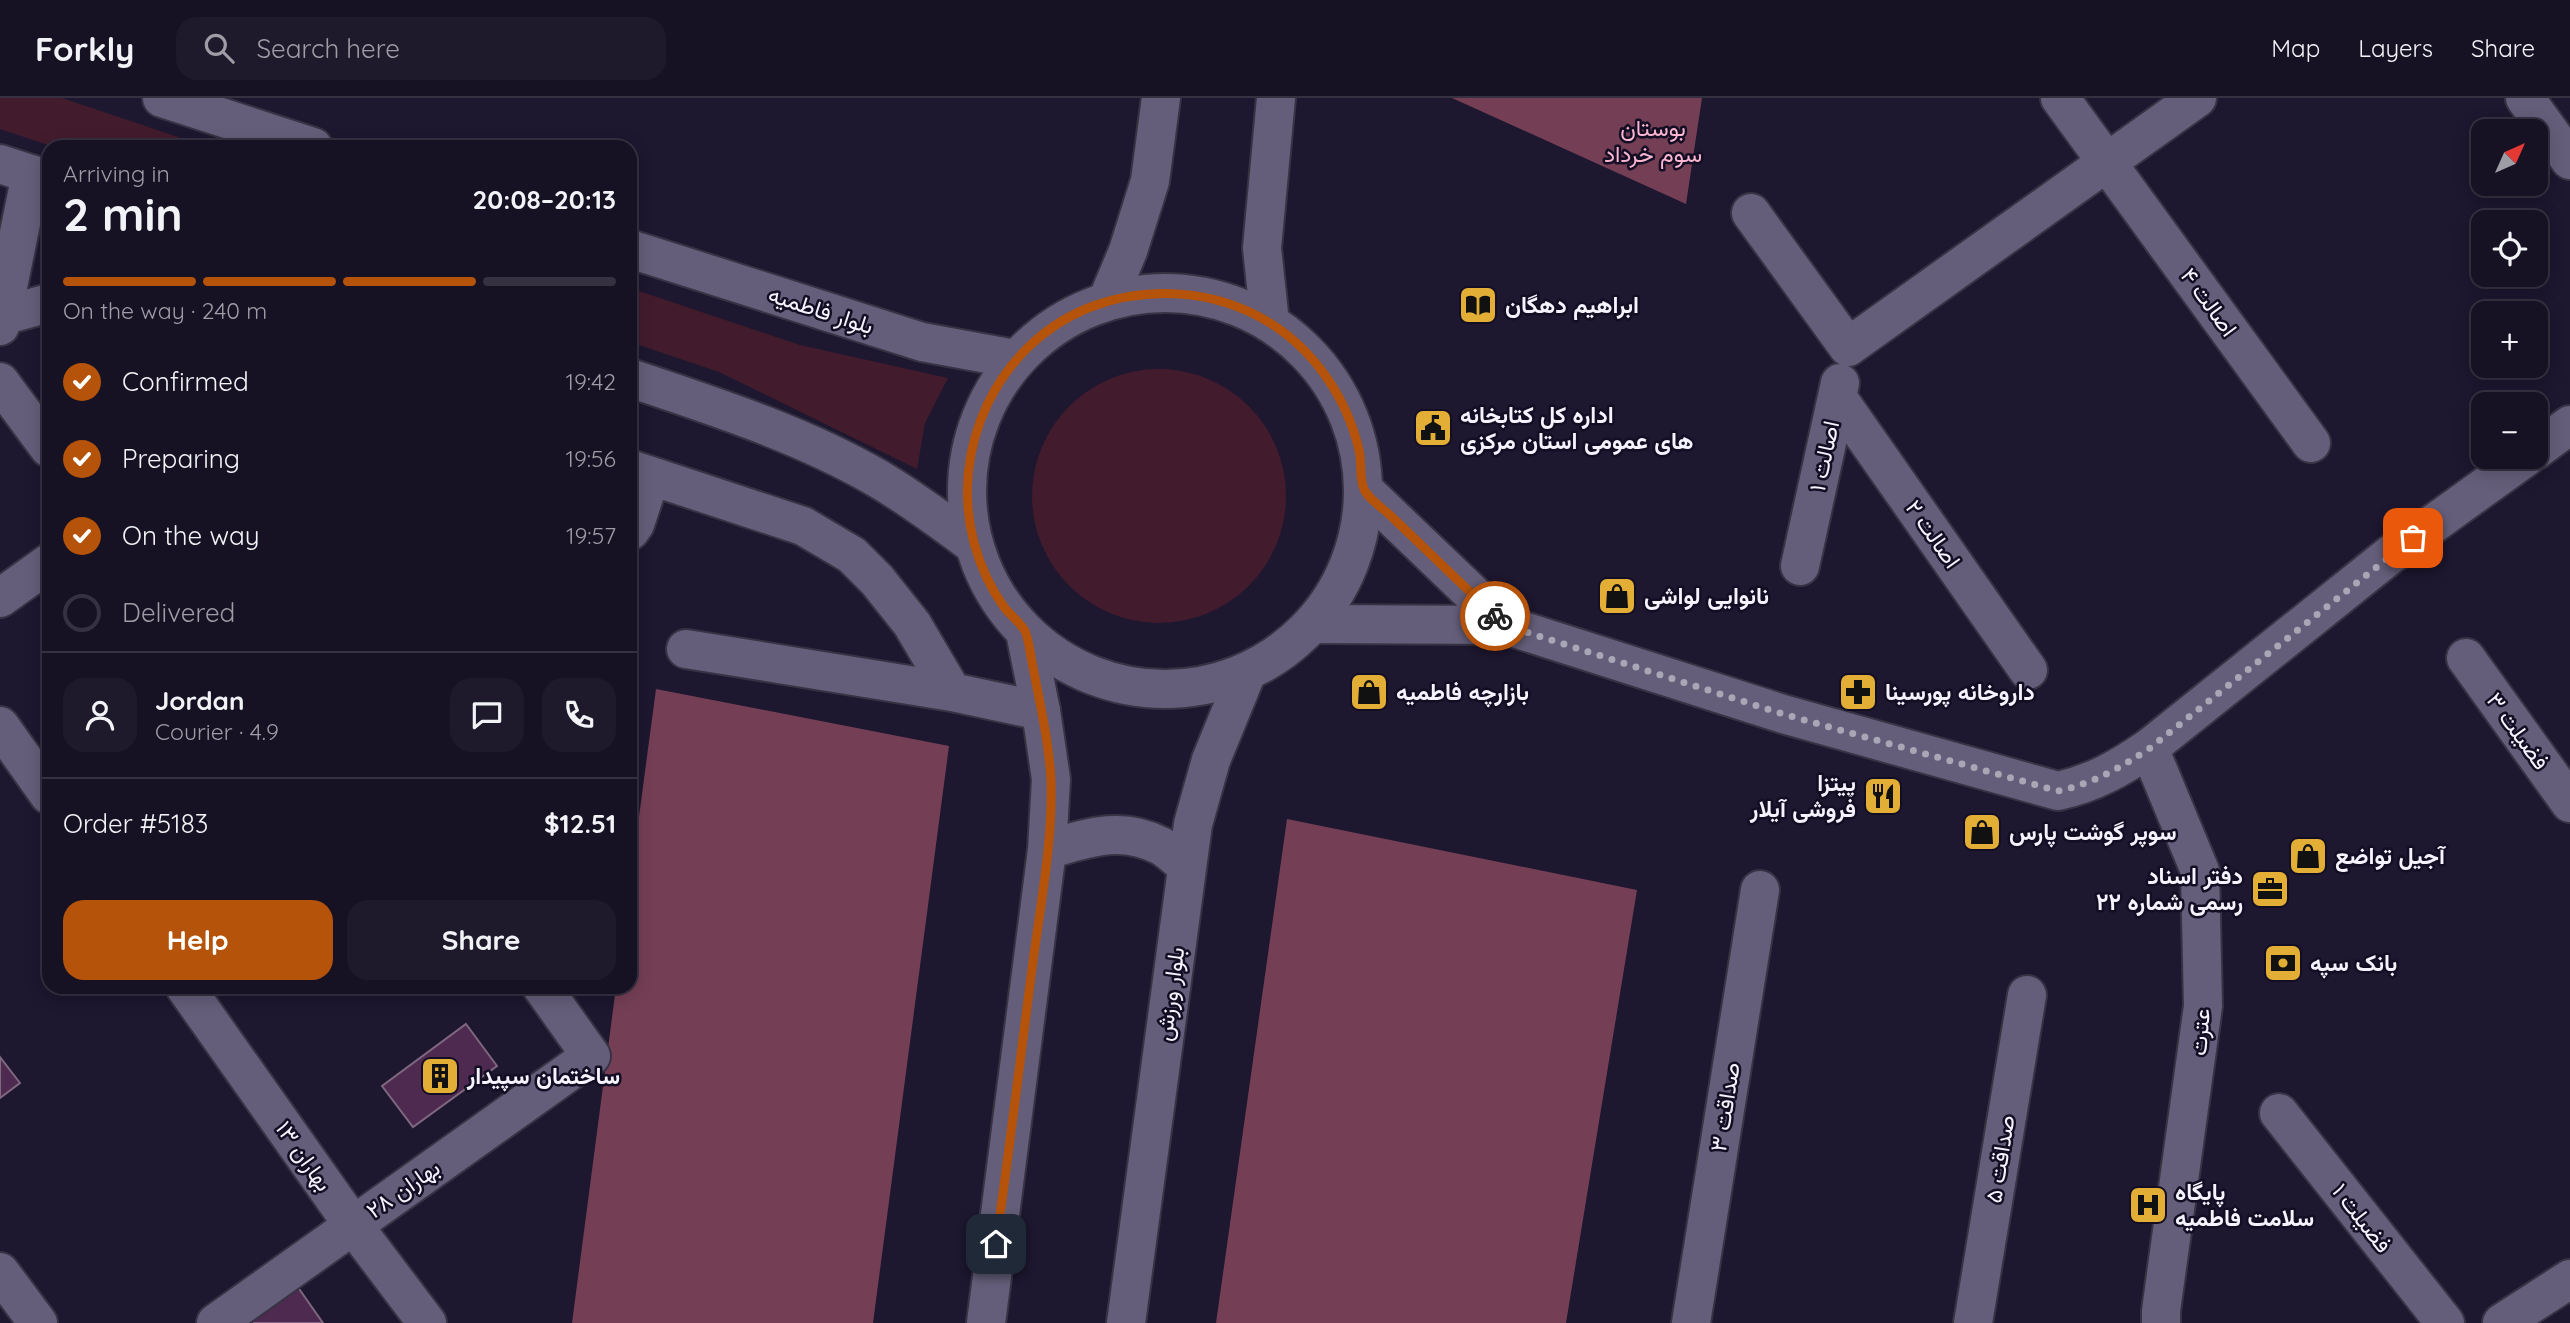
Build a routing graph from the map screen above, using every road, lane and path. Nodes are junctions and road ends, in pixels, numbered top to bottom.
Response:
1 (162, 98) edge
2 (1161, 98) edge
3 (1276, 98) edge
4 (2060, 98) edge
5 (2197, 98) edge
6 (2525, 98) edge
7 (291, 140) edge
8 (2570, 160) edge
9 (2107, 162) junction
10 (27, 173) edge
11 (1751, 213) dead end
12 (637, 250) edge
13 (1107, 301) junction
14 (42, 306) edge
15 (1, 321) edge
16 (1270, 323) junction
17 (1848, 347) junction
18 (1015, 359) junction
19 (637, 380) edge
20 (0, 382) edge
21 (1837, 397) junction
22 (2570, 425) edge
23 (42, 439) edge
24 (2548, 441) edge
25 (2311, 443) dead end
26 (2509, 469) edge
27 (641, 473) edge
28 (1364, 490) junction
29 (637, 507) edge
30 (974, 545) junction
31 (1800, 566) dead end
32 (42, 568) edge
33 (0, 598) edge
34 (1313, 624) junction
35 (1504, 625) junction
36 (1025, 632) junction
37 (686, 649) dead end
38 (2466, 659) dead end
39 (2028, 670) dead end
40 (1247, 673) junction
41 (952, 692) junction
42 (1041, 711) junction
43 (0, 726) edge
44 (2150, 748) junction
45 (42, 785) edge
46 (2570, 803) edge
47 (1047, 850) junction
48 (1187, 867) junction
49 (1760, 890) dead end
50 (190, 994) edge
51 (547, 994) edge
52 (2027, 995) dead end
53 (2279, 1112) dead end
54 (353, 1225) junction
55 (0, 1272) edge
56 (2570, 1279) edge
57 (38, 1323) edge
58 (216, 1323) edge
59 (427, 1323) edge
60 (986, 1323) edge
61 (1126, 1323) edge
62 (1690, 1323) edge
63 (1973, 1323) edge
64 (2161, 1323) edge
65 (2445, 1323) edge
66 (2502, 1323) edge

1 - 7 street
2 - 13 street
3 - 16 street
4 - 9 street, اصالت ۴
5 - 9 street
6 - 8 street
9 - 17 street
9 - 25 street, اصالت ۴
10 - 15 street
11 - 17 street
12 - 18 street, بلوار فاطمیه
13 - 16 street
13 - 18 street
14 - 15 street
16 - 28 street
17 - 21 street, اصالت ۱
18 - 30 street
19 - 30 street
20 - 23 street
21 - 31 street, اصالت ۱
21 - 39 street, اصالت ۲
22 - 24 street
26 - 44 street
27 - 29 street
27 - 41 street
28 - 34 street
28 - 35 street
30 - 36 street
32 - 33 street
34 - 35 street
34 - 40 street
35 - 44 street
36 - 40 street
36 - 42 street
37 - 41 street
38 - 46 street, فضیلت ۳
40 - 48 street, بلوار ورزش
41 - 42 street
42 - 47 street
43 - 45 street
44 - 64 street, عترت
47 - 48 street
47 - 60 street
48 - 61 street, بلوار ورزش
49 - 62 street, صداقت ۳
50 - 54 street, بهاران ۱۳
51 - 54 street, بهاران ۲۸
52 - 63 street, صداقت ۵
53 - 65 street, فضیلت ۱
54 - 58 street, بهاران ۲۸
54 - 59 street, بهاران ۱۳
55 - 57 street
56 - 66 street

